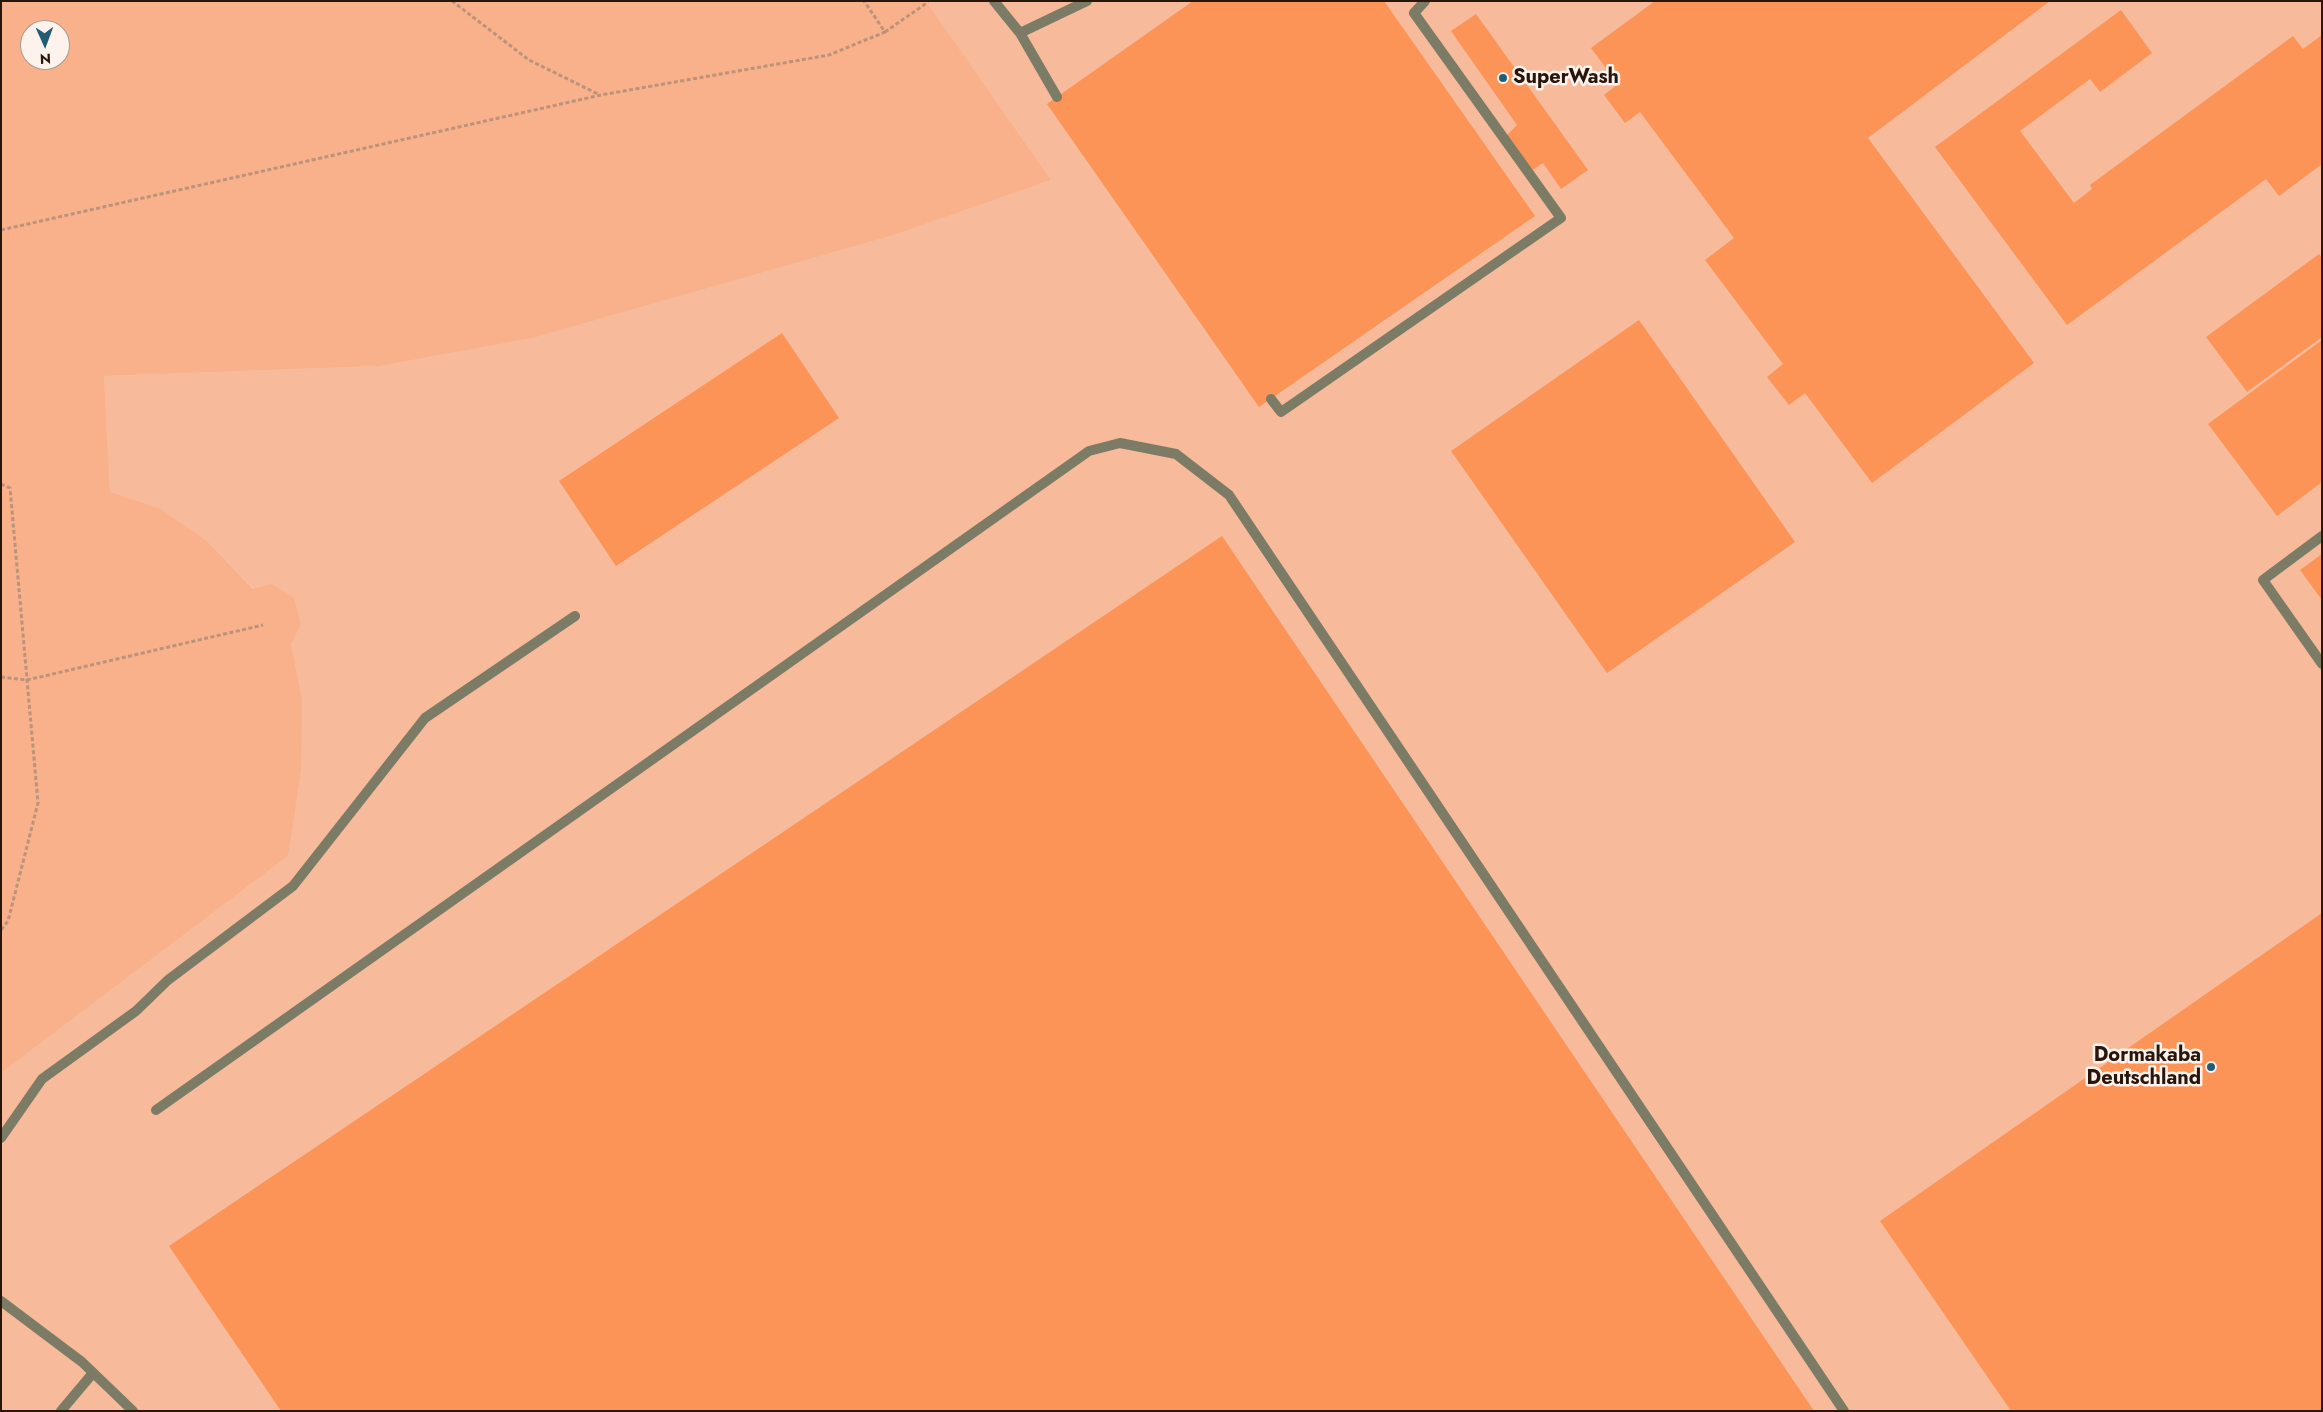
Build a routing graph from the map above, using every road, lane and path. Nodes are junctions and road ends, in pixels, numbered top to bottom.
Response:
1 (452, 1) edge
2 (864, 1) edge
3 (994, 1) edge
4 (1087, 1) edge
5 (1425, 1) edge
6 (928, 2) edge
7 (885, 32) junction
8 (1020, 33) junction
9 (601, 95) junction
10 (1057, 97) dead end
11 (1, 230) edge
12 (1271, 399) dead end
13 (1, 484) edge
14 (1, 488) edge
15 (10, 488) junction
16 (2322, 536) edge
17 (575, 616) dead end
18 (263, 626) dead end
19 (2322, 664) edge
20 (1, 678) edge
21 (27, 680) junction
22 (1, 920) edge
23 (8, 921) junction
24 (1, 930) edge
25 (156, 1110) dead end
26 (1, 1138) edge
27 (1, 1301) edge
28 (93, 1372) junction
29 (61, 1411) edge
30 (133, 1411) edge
31 (1844, 1411) edge

1 - 9 path
2 - 7 path
3 - 8 street
4 - 8 street
5 - 12 street
6 - 7 path
7 - 9 path
8 - 10 street
9 - 11 path
13 - 15 path
14 - 15 path
15 - 21 path
16 - 19 street
17 - 26 street
18 - 21 path
20 - 21 path
21 - 23 path
22 - 23 path
23 - 24 path
25 - 31 street
27 - 28 street
28 - 29 street
28 - 30 street

